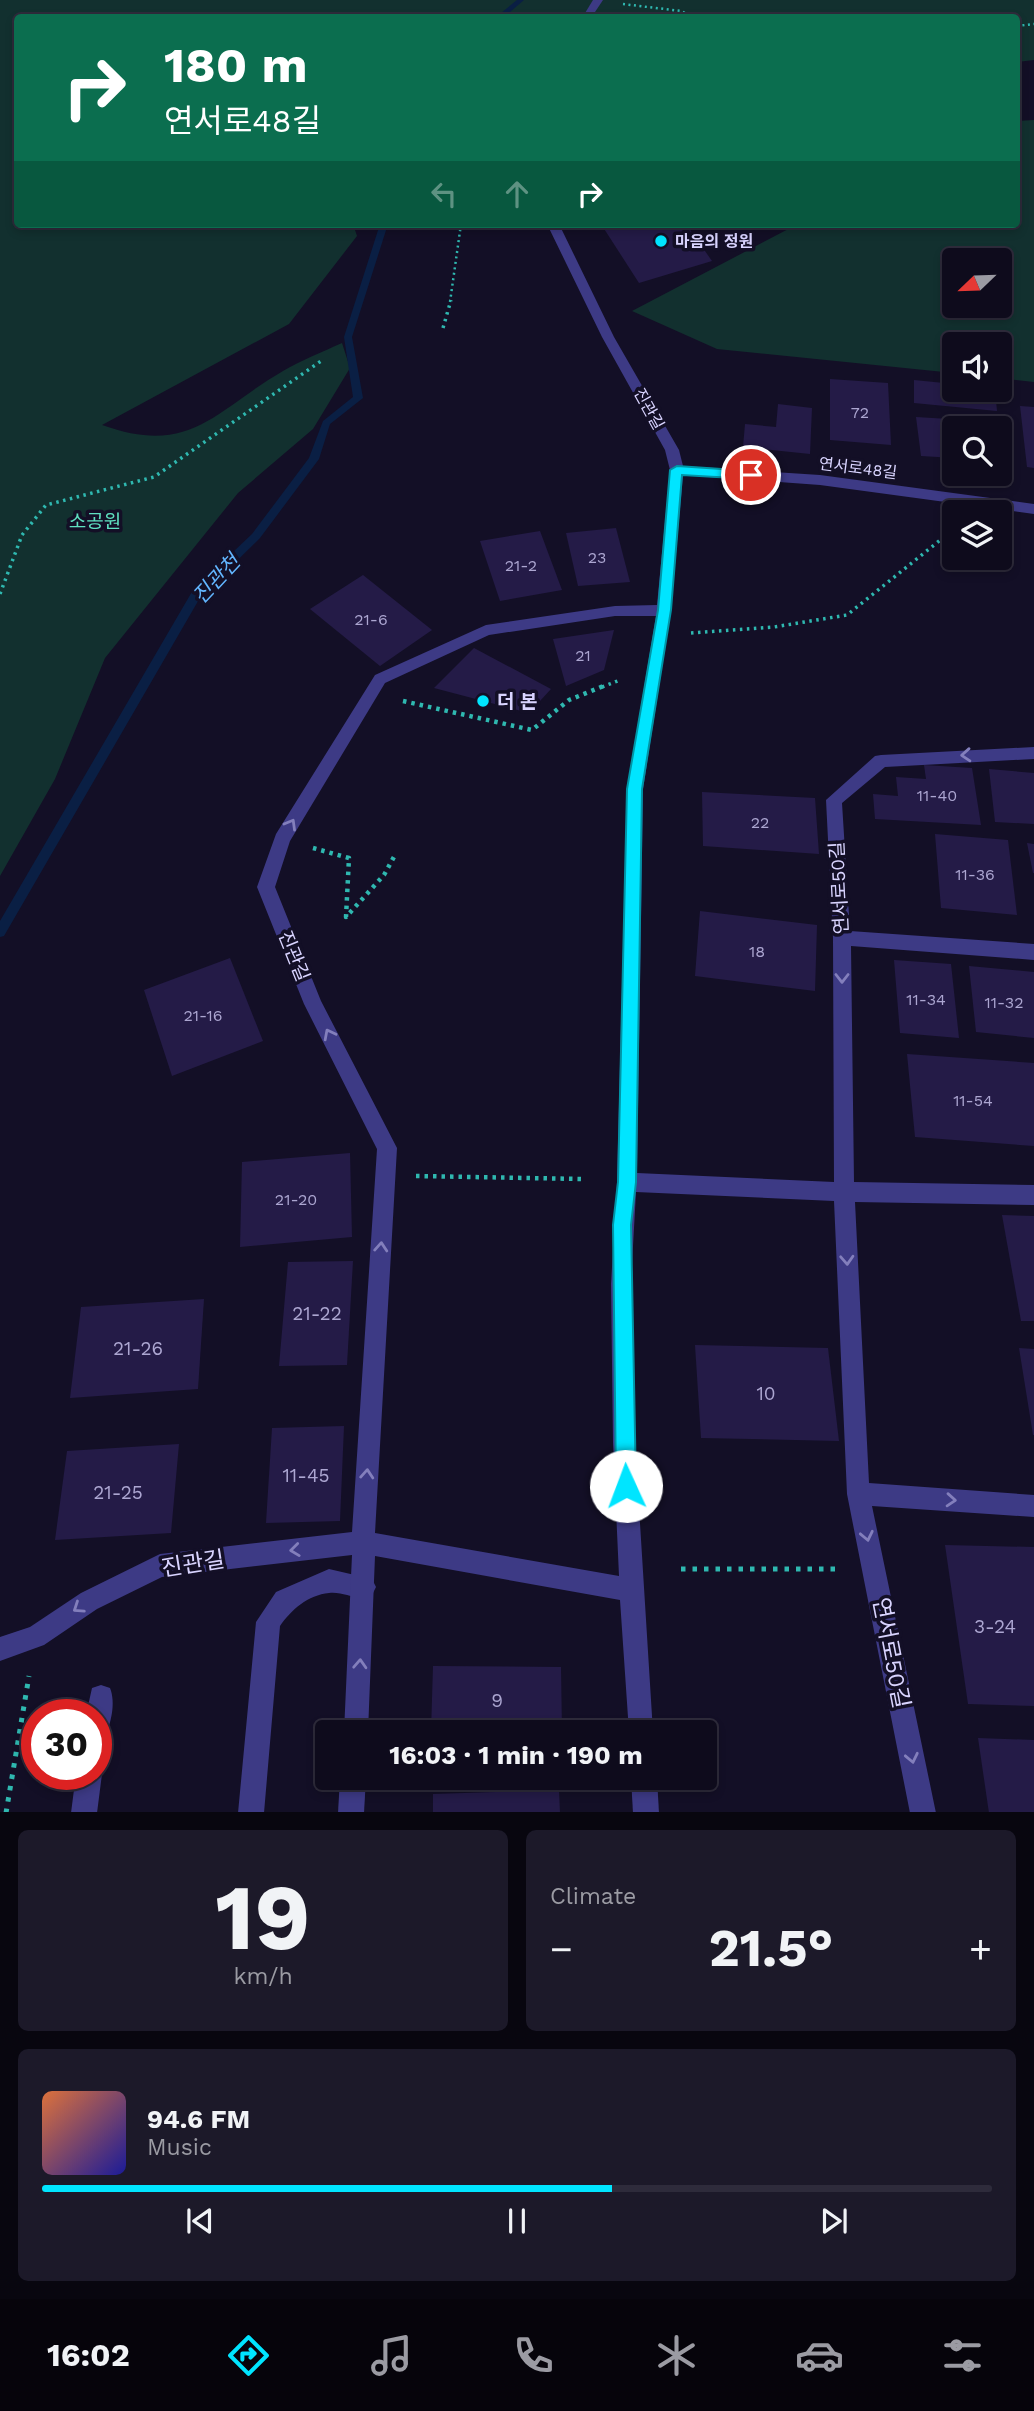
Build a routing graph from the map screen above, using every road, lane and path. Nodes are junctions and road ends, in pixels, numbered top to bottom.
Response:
1 (598, 0) edge
2 (687, 14) edge
3 (461, 228) edge
4 (555, 228) edge
5 (443, 328) dead end
6 (324, 359) dead end
7 (677, 470) junction
8 (1034, 509) edge
9 (942, 539) edge
10 (0, 594) edge
11 (664, 610) junction
12 (691, 634) dead end
13 (620, 680) dead end
14 (370, 694) junction
15 (1034, 753) edge
16 (282, 839) junction
17 (395, 855) dead end
18 (842, 938) junction
19 (1034, 951) edge
20 (385, 1175) junction
21 (583, 1179) dead end
22 (627, 1182) junction
23 (844, 1192) junction
24 (1034, 1195) edge
25 (858, 1494) junction
26 (1034, 1506) edge
27 (363, 1542) junction
28 (681, 1569) dead end
29 (874, 1569) junction
30 (364, 1587) junction
31 (629, 1590) junction
32 (36, 1637) junction
33 (0, 1649) edge
34 (357, 1720) edge
35 (639, 1720) edge
36 (87, 1790) edge
37 (352, 1790) edge
38 (645, 1790) edge
39 (6, 1812) edge
40 (84, 1812) edge
41 (251, 1812) edge
42 (351, 1812) edge
43 (646, 1812) edge
44 (923, 1812) edge

1 - 2 path
3 - 5 path
4 - 7 street, 진관길
6 - 10 path
7 - 8 street, 연서로48길
7 - 11 street, 진관길
9 - 12 path
11 - 14 street, 진관길
11 - 22 street, 진관길
13 - 14 path
16 -> 14 street, 진관길
15 -> 18 street, 연서로50길
16 - 17 path
20 -> 16 street, 진관길
18 - 19 street
18 -> 23 street, 연서로50길
20 - 21 path
27 -> 20 street, 진관길
22 - 23 street
22 - 31 street, 진관길
23 - 24 street
23 -> 25 street, 연서로50길
25 -> 26 street
25 -> 29 street, 연서로50길
27 - 30 street, 진관길
27 - 31 street, 진관길
27 -> 32 street, 진관길
28 - 29 path
29 -> 44 street, 연서로50길
34 -> 30 street, 진관길
30 - 41 street
31 - 35 street, 진관길
32 - 33 street, 진관길
32 - 39 path
36 - 40 street
37 - 42 street
38 - 43 street

